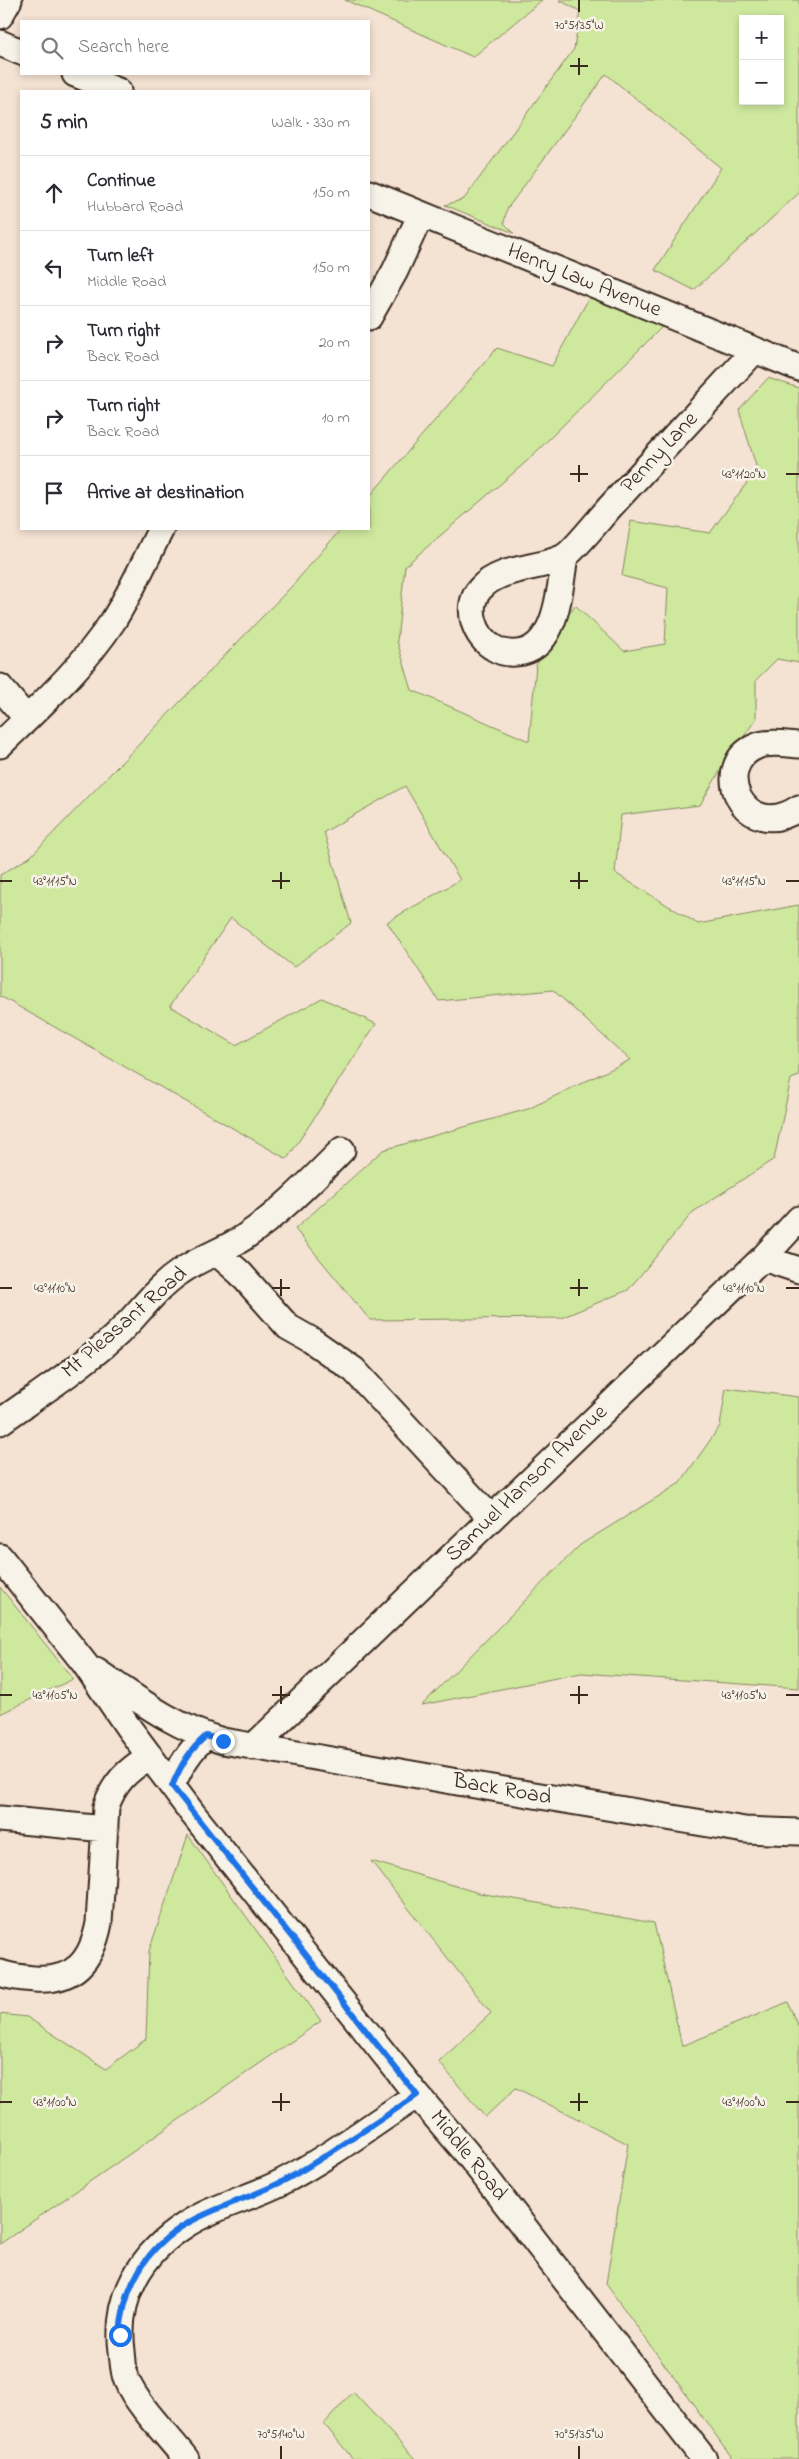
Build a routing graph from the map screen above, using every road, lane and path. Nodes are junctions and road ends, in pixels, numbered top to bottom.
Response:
1 (9, 0) edge
2 (0, 16) edge
3 (0, 43) edge
4 (20, 52) edge
5 (78, 75) edge
6 (115, 90) edge
7 (370, 193) edge
8 (421, 214) junction
9 (370, 315) edge
10 (754, 350) junction
11 (799, 368) edge
12 (161, 530) edge
13 (565, 556) dead end
14 (0, 688) edge
15 (27, 719) junction
16 (0, 745) edge
17 (799, 745) edge
18 (799, 808) edge
19 (342, 1150) dead end
20 (799, 1219) edge
21 (218, 1253) junction
22 (763, 1258) junction
23 (799, 1270) edge
24 (0, 1422) edge
25 (491, 1518) junction
26 (0, 1557) edge
27 (85, 1664) junction
28 (206, 1736) junction
29 (253, 1747) junction
30 (150, 1756) junction
31 (172, 1786) junction
32 (0, 1820) edge
33 (105, 1828) junction
34 (799, 1832) edge
35 (0, 1973) edge
36 (417, 2095) junction
37 (186, 2459) edge
38 (704, 2459) edge

1 - 2 street
3 - 4 street
5 - 6 street
7 - 8 street, Henry Law Avenue
8 - 9 street
8 - 10 street, Henry Law Avenue
10 - 11 street, Henry Law Avenue
10 - 13 street, Penny Lane
12 - 15 street
14 - 15 street
15 - 16 street
17 - 18 street
19 - 21 street, Mt Pleasant Road
20 - 22 street, Samuel Hanson Avenue
21 - 24 street, Mt Pleasant Road
21 - 25 street
22 - 23 street
22 - 25 street, Samuel Hanson Avenue
25 - 29 street, Samuel Hanson Avenue
26 - 27 street
27 - 28 street, Back Road
27 - 30 street, Middle Road
28 - 29 street, Back Road
28 - 31 street
29 - 34 street, Back Road
30 - 31 street, Middle Road
30 - 33 street
31 - 36 street, Middle Road
32 - 33 street
33 - 35 street
36 - 37 street
36 - 38 street, Middle Road

